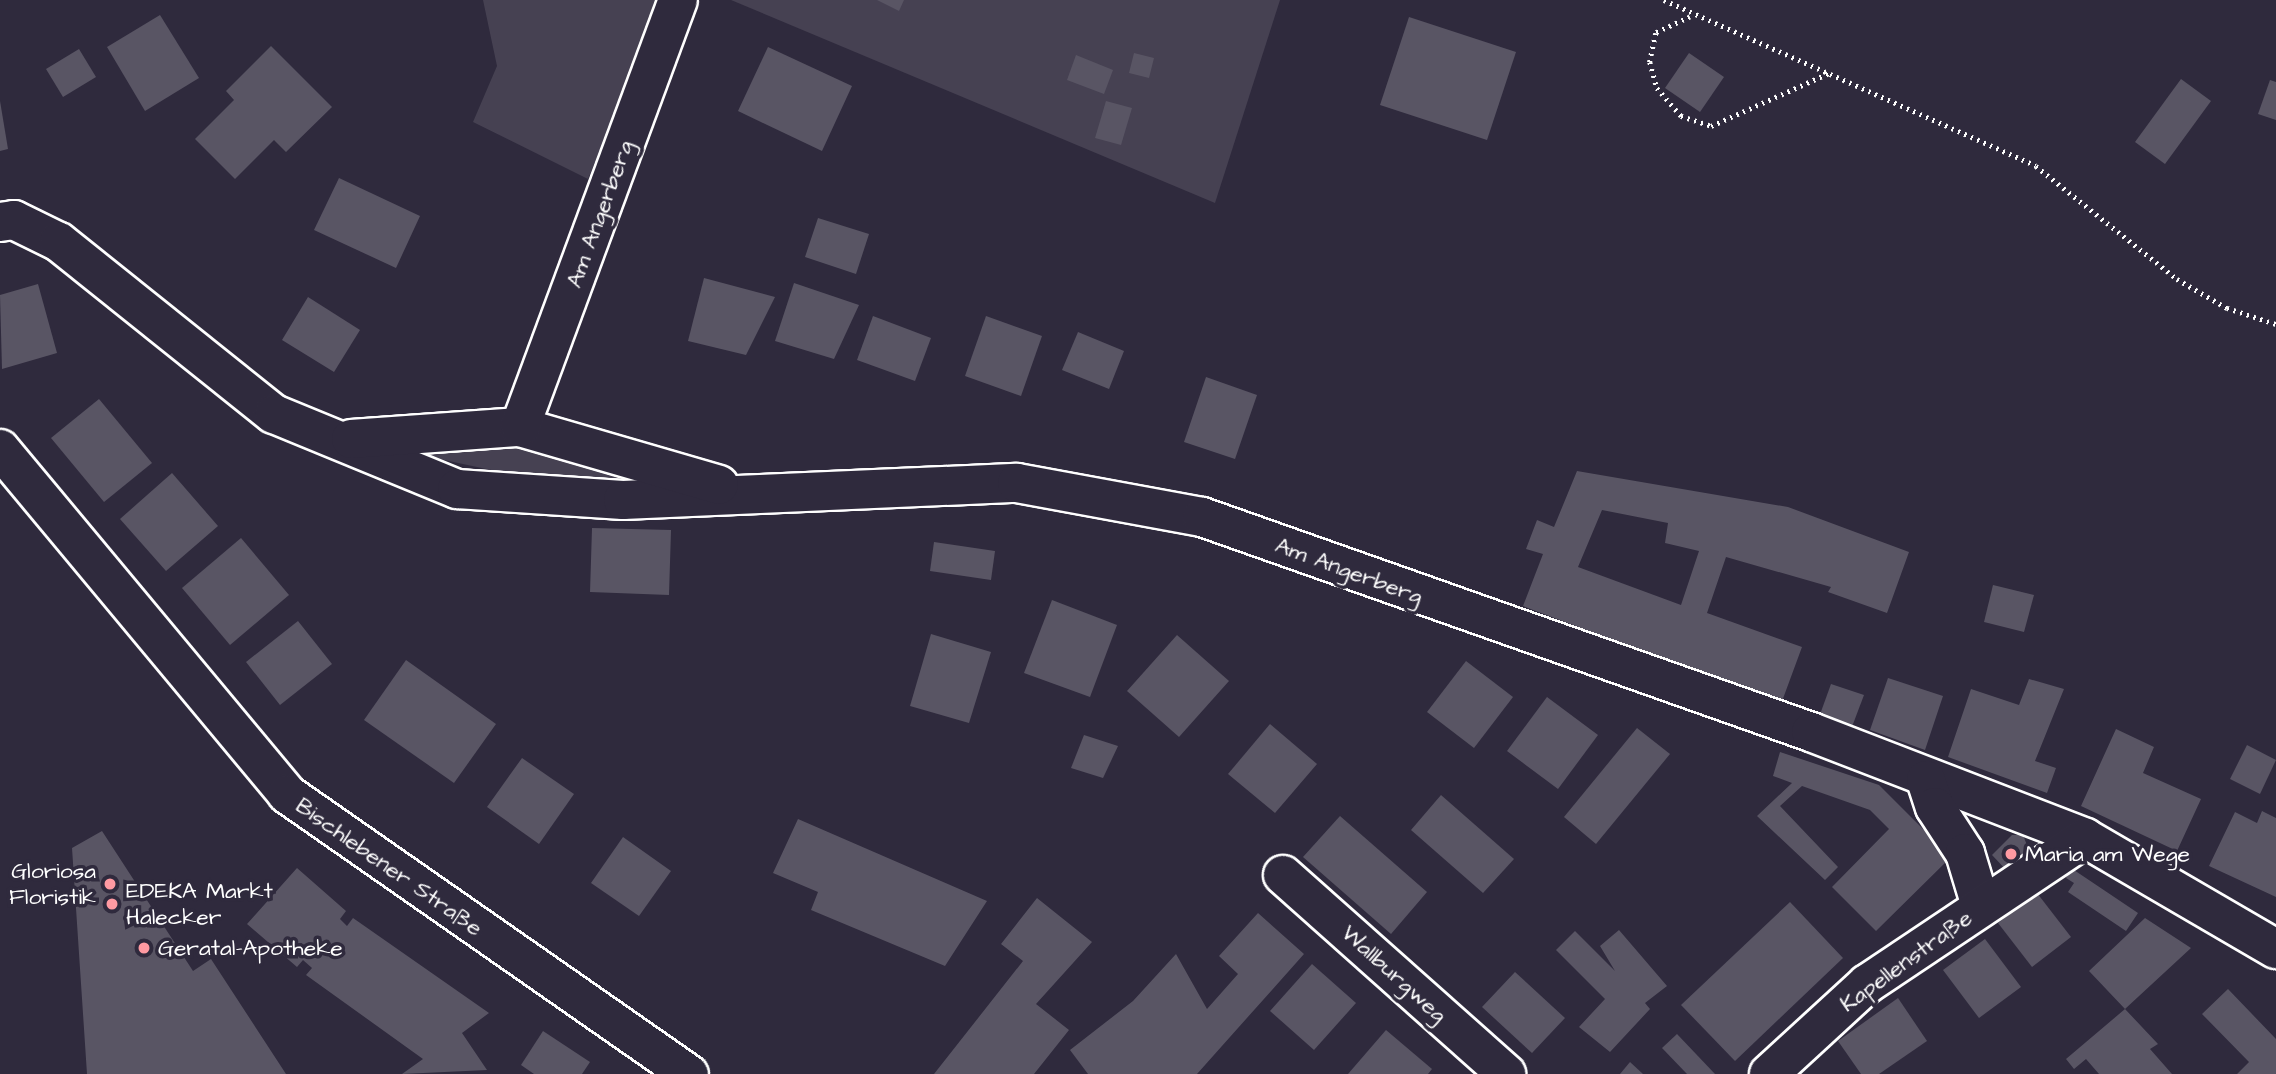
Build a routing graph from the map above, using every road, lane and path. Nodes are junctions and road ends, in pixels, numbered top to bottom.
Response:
1 (678, 0) edge
2 (1664, 0) edge
3 (1690, 17) junction
4 (1831, 72) junction
5 (0, 222) edge
6 (2276, 324) edge
7 (520, 427) junction
8 (344, 440) junction
9 (0, 449) edge
10 (748, 493) junction
11 (1926, 780) junction
12 (2085, 838) junction
13 (1283, 874) dead end
14 (1981, 906) junction
15 (2270, 940) edge
16 (689, 1074) edge
17 (1506, 1074) edge
18 (1769, 1074) edge

1 - 7 street, Am Angerberg
2 - 3 path
3 - 4 path
3 - 4 path
4 - 6 path
5 - 8 street, Am Angerberg
7 - 8 street, Am Angerberg
7 - 10 street, Am Angerberg
8 - 10 street, Am Angerberg
9 - 16 street, Bischlebener Straße
10 - 11 street, Am Angerberg
11 - 12 street, Am Angerberg
11 - 14 street, Kapellenstraße
12 - 14 street, Kapellenstraße
12 - 15 street, Am Angerberg
13 - 17 street, Wallburgweg
14 - 18 street, Kapellenstraße

